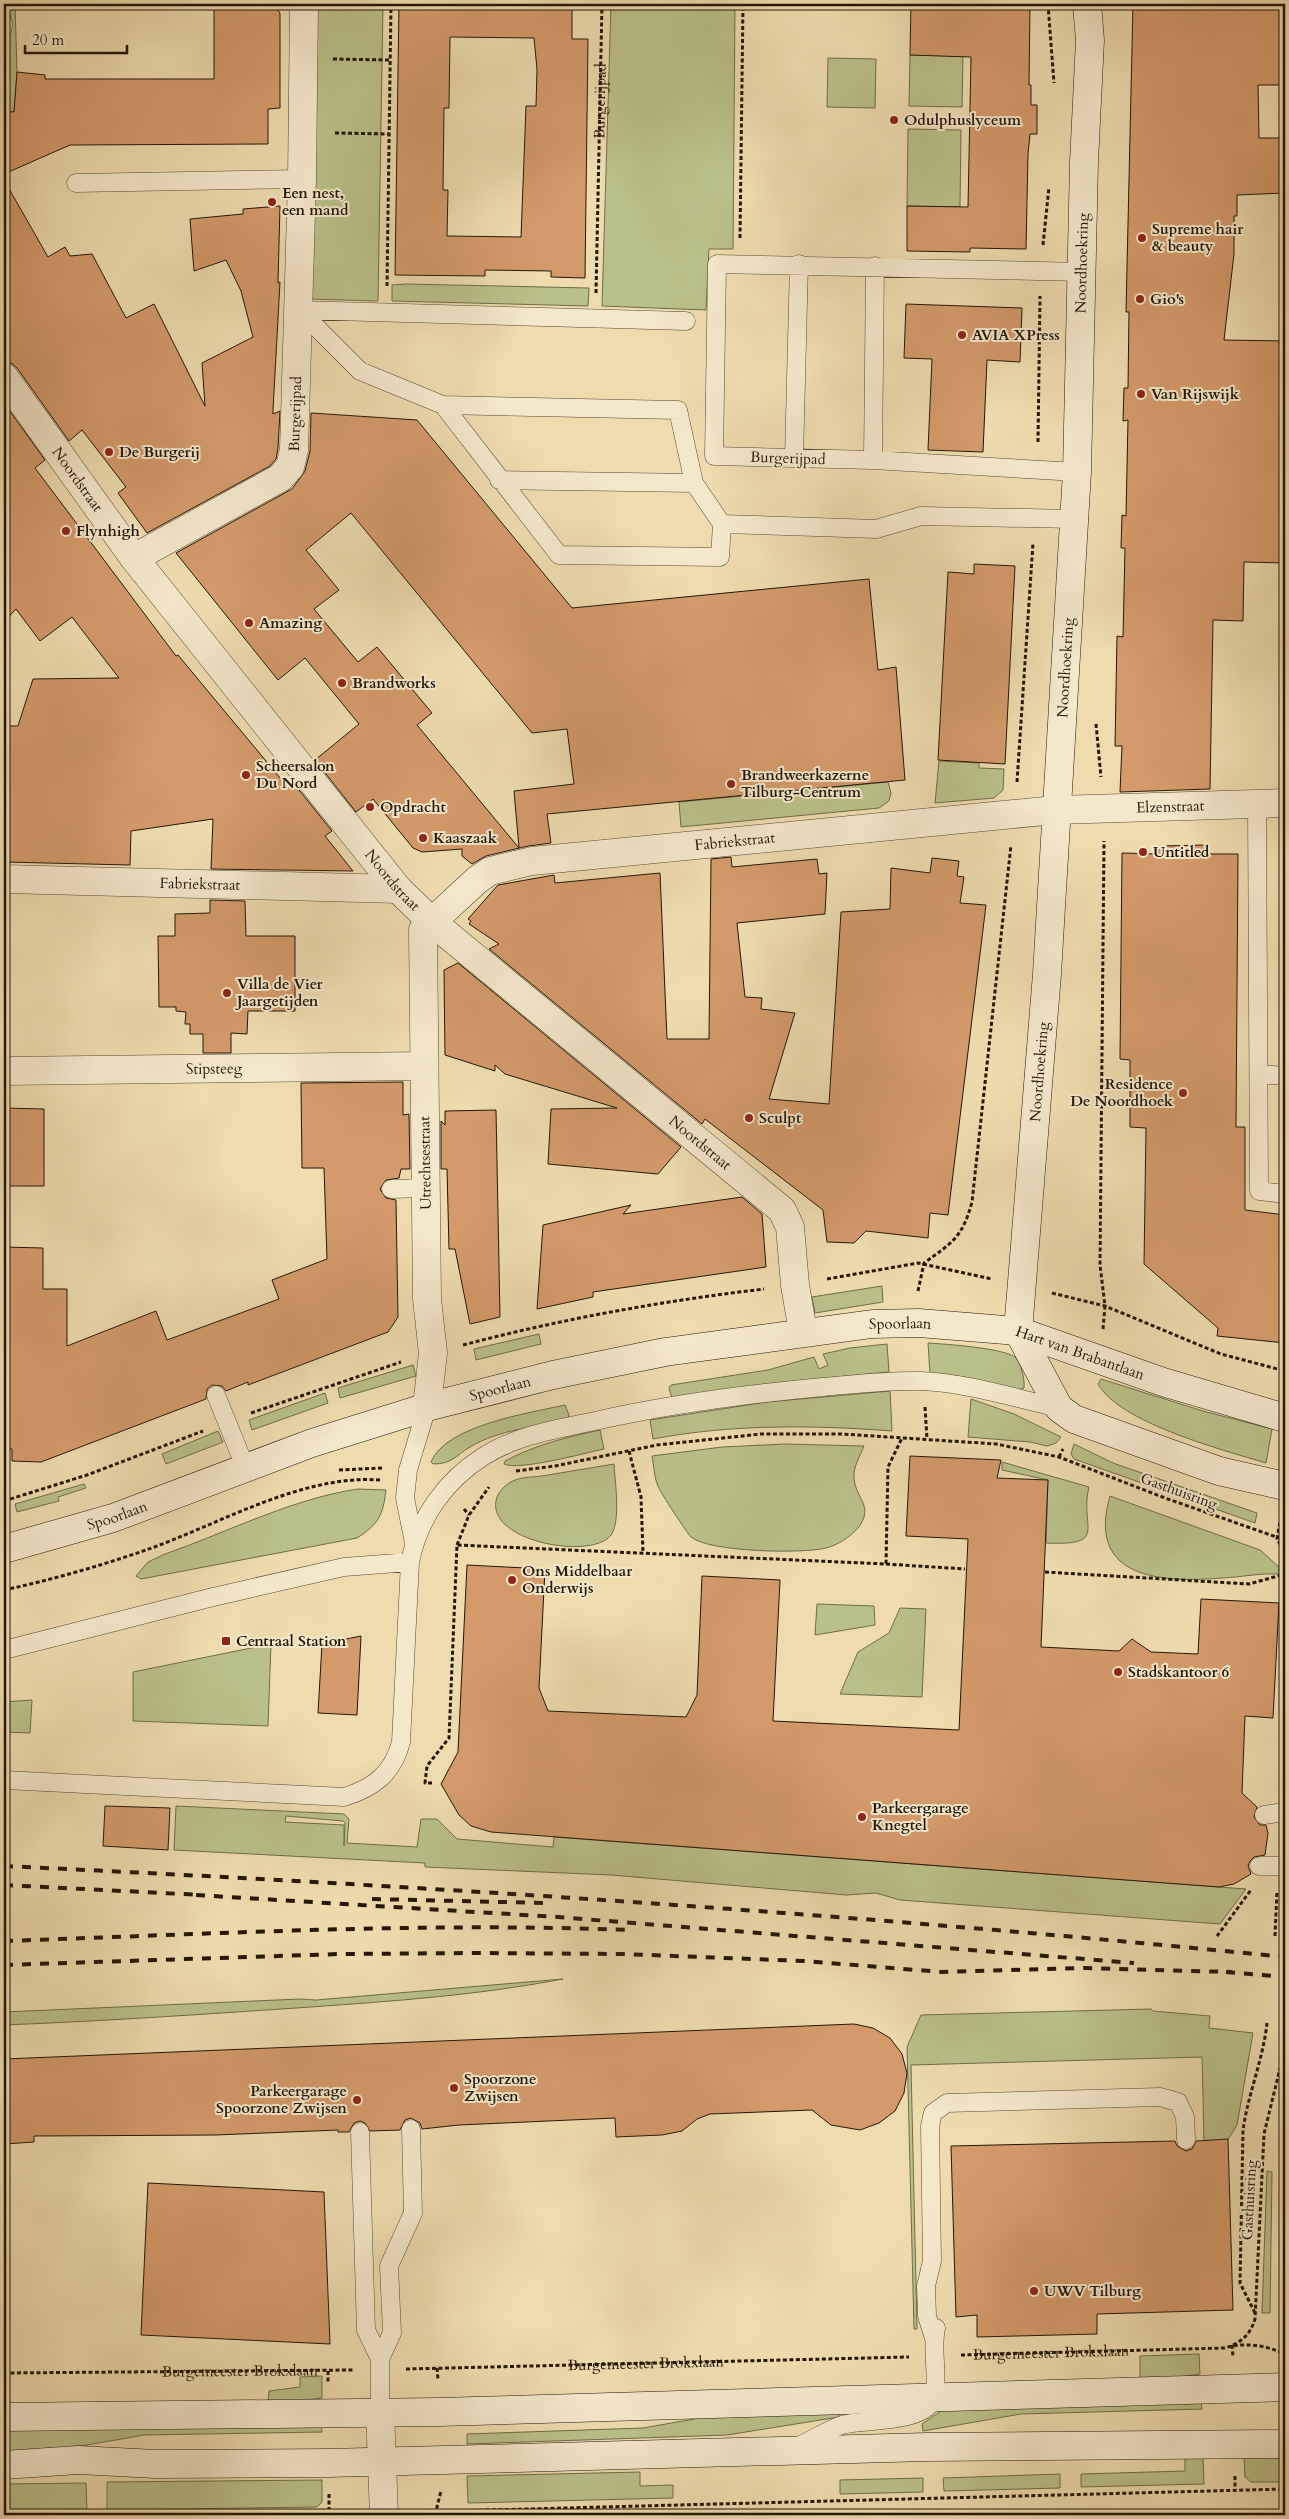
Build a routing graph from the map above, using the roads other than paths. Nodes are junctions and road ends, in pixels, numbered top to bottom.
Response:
1 (304, 4) edge
2 (1087, 4) edge
3 (302, 179) junction
4 (76, 183) dead end
5 (798, 264) junction
6 (876, 266) junction
7 (1083, 272) junction
8 (299, 310) junction
9 (686, 321) dead end
10 (4, 377) edge
11 (443, 405) junction
12 (794, 458) junction
13 (873, 460) junction
14 (1077, 472) junction
15 (499, 480) junction
16 (694, 483) junction
17 (1074, 520) junction
18 (722, 524) junction
19 (134, 558) junction
20 (1285, 803) edge
21 (1257, 804) junction
22 (1056, 810) junction
23 (4, 879) edge
24 (398, 889) junction
25 (432, 922) junction
26 (424, 1066) junction
27 (4, 1071) edge
28 (1259, 1074) junction
29 (1285, 1076) edge
30 (425, 1188) junction
31 (392, 1189) dead end
32 (1285, 1194) edge
33 (1018, 1331) junction
34 (803, 1332) junction
35 (216, 1395) dead end
36 (426, 1406) junction
37 (1059, 1408) junction
38 (1285, 1418) edge
39 (246, 1469) junction
40 (1285, 1486) edge
41 (414, 1543) junction
42 (4, 1549) edge
43 (410, 1562) junction
44 (4, 1650) edge
45 (4, 1780) edge
46 (1285, 1812) edge
47 (1264, 1815) dead end
48 (1259, 1866) dead end
49 (1285, 1866) edge
50 (410, 2130) dead end
51 (360, 2132) dead end
52 (1186, 2140) dead end
53 (380, 2364) junction
54 (1285, 2387) edge
55 (934, 2398) junction
56 (380, 2412) junction
57 (4, 2418) edge
58 (1285, 2444) edge
59 (789, 2451) junction
60 (382, 2462) junction
61 (4, 2465) edge
62 (384, 2514) edge

1 - 3 street, Burgerijpad
2 - 7 street, Noordhoekring
3 - 4 lane
3 - 8 street, Burgerijpad
5 - 6 lane, Burgerijpad
5 - 12 lane
5 - 12 lane, Burgerijpad
6 - 7 lane, Burgerijpad
6 - 13 lane
7 - 14 street, Noordhoekring
8 - 9 lane
8 - 11 lane
8 - 19 street, Burgerijpad
10 - 19 street, Noordstraat
11 - 15 lane
11 - 16 lane
12 - 13 lane, Burgerijpad
13 - 14 lane, Burgerijpad
14 - 17 street, Noordhoekring
15 - 16 lane
15 - 18 lane
16 - 18 lane
17 - 18 lane
17 - 22 street, Noordhoekring
19 - 24 street, Noordstraat
20 - 21 street, Elzenstraat
21 - 22 street, Elzenstraat
21 - 28 lane
22 - 25 street, Fabriekstraat
22 - 33 street, Noordhoekring
23 - 24 street, Fabriekstraat
24 - 25 street, Noordstraat
25 - 26 street, Utrechtsestraat
25 - 34 street, Noordstraat
26 - 27 street, Stipsteeg
26 - 30 street, Utrechtsestraat
28 - 29 lane
28 - 32 lane
30 - 31 lane
30 - 36 street, Utrechtsestraat
33 - 34 street, Spoorlaan
33 - 37 street, Hart van Brabantlaan
33 - 38 street, Hart van Brabantlaan
34 - 36 street, Spoorlaan
35 - 39 lane
36 - 39 street, Spoorlaan
36 - 41 lane
37 - 40 street, Hart van Brabantlaan
37 - 41 lane
39 - 42 street, Spoorlaan
41 - 43 lane
43 - 44 lane
43 - 45 lane
46 - 47 lane
48 - 49 lane
50 - 53 lane
51 - 53 lane
52 - 55 lane
53 - 56 lane
54 - 55 street
55 - 56 street
55 - 59 lane
56 - 57 street
56 - 60 street
58 - 59 street
59 - 60 street
60 - 61 street
60 - 62 street

